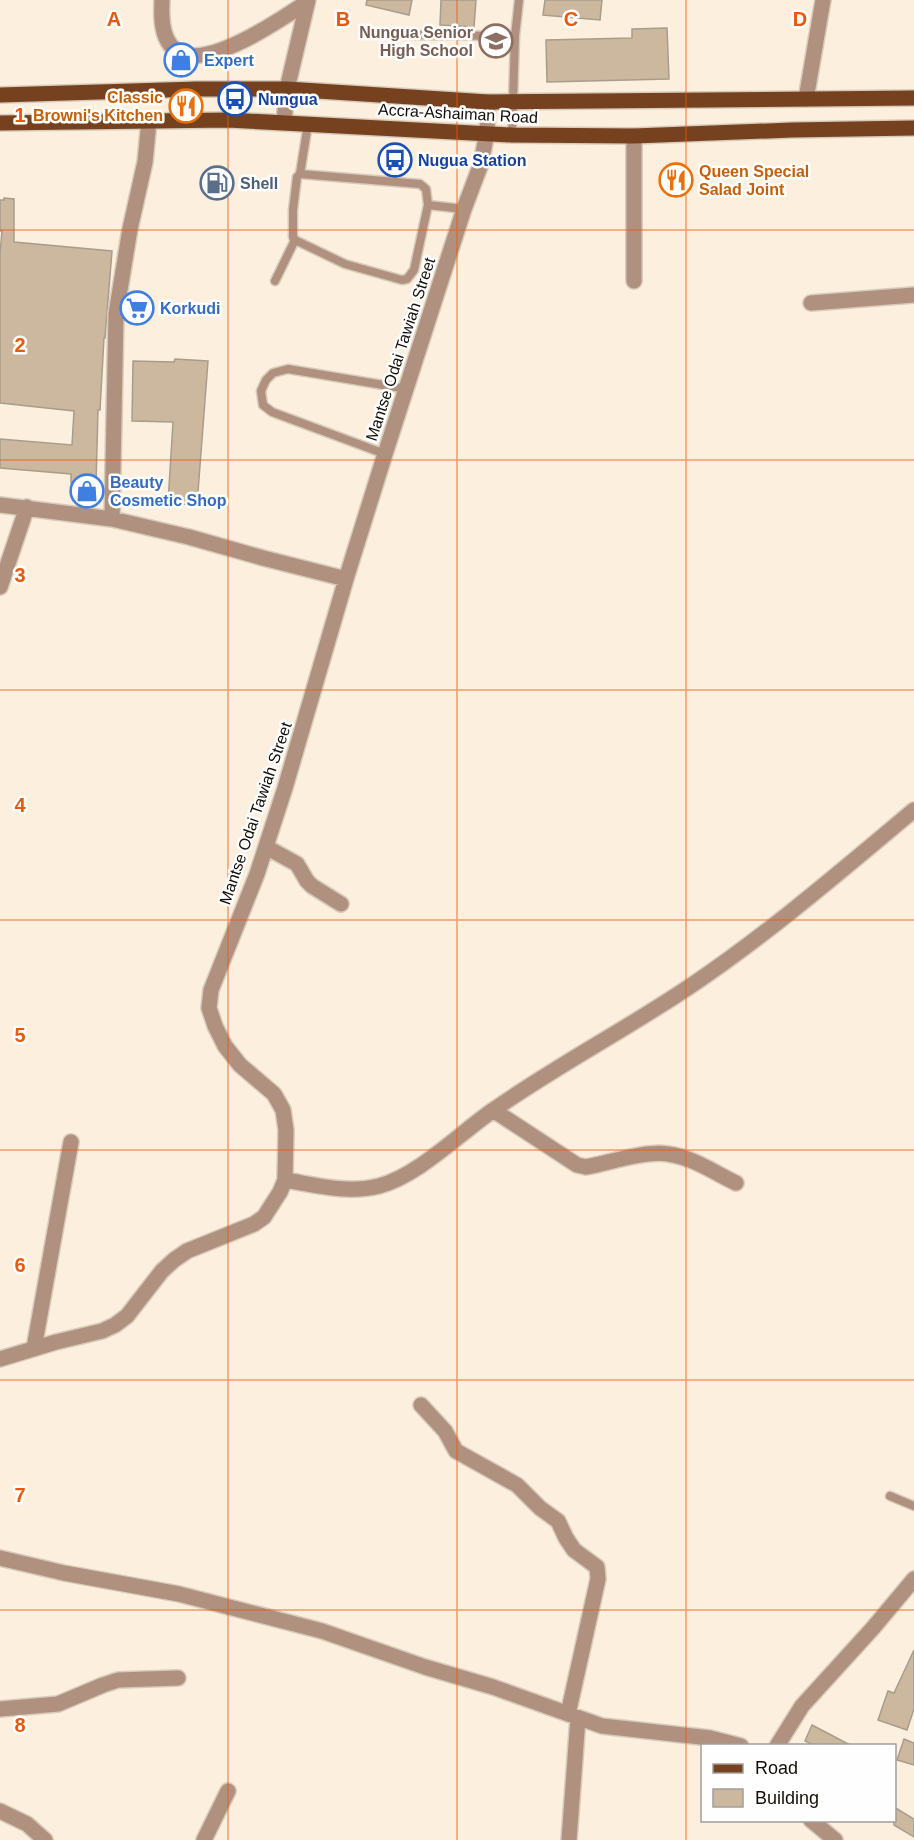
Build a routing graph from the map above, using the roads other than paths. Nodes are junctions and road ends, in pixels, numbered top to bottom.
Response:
1 (162, 0) edge
2 (519, 0) edge
3 (823, 0) edge
4 (307, 1) edge
5 (404, 35) dead end
6 (515, 36) junction
7 (287, 89) junction
8 (0, 96) edge
9 (914, 98) edge
10 (806, 99) junction
11 (513, 101) junction
12 (488, 102) junction
13 (149, 121) junction
14 (284, 122) junction
15 (0, 123) edge
16 (308, 124) junction
17 (914, 128) edge
18 (487, 132) junction
19 (512, 135) junction
20 (634, 136) junction
21 (300, 174) junction
22 (428, 205) junction
23 (464, 209) junction
24 (295, 240) junction
25 (275, 281) dead end
26 (634, 281) dead end
27 (914, 295) edge
28 (811, 303) dead end
29 (407, 389) junction
30 (385, 454) junction
31 (0, 505) edge
32 (27, 507) junction
33 (112, 519) junction
34 (346, 579) junction
35 (0, 587) edge
36 (914, 810) edge
37 (266, 847) junction
38 (341, 904) dead end
39 (493, 1110) junction
40 (71, 1142) dead end
41 (285, 1180) junction
42 (736, 1183) dead end
43 (34, 1348) junction
44 (0, 1359) edge
45 (421, 1405) dead end
46 (890, 1496) dead end
47 (914, 1506) edge
48 (0, 1558) edge
49 (914, 1579) edge
50 (178, 1678) dead end
51 (0, 1709) edge
52 (573, 1716) junction
53 (733, 1744) edge
54 (778, 1744) edge
55 (228, 1791) dead end
56 (0, 1811) edge
57 (812, 1822) edge
58 (45, 1840) edge
59 (204, 1840) edge
60 (569, 1840) edge
61 (836, 1840) edge

1 - 4 street
2 - 6 lane
3 - 10 street
4 - 7 street
5 - 6 lane
6 - 11 lane
7 - 8 main road, Accra-Ashaiman Road
7 - 12 main road, Accra-Ashaiman Road
7 - 14 street
9 - 10 main road, Accra-Ashaiman Road
10 - 11 main road, Accra-Ashaiman Road
11 - 12 main road, Accra-Ashaiman Road
11 - 19 lane
12 - 18 street, Mantse Odai Tawiah Street
13 - 14 main road, Accra-Ashaiman Road
13 - 15 main road, Accra-Ashaiman Road
13 - 33 street
14 - 16 main road, Accra-Ashaiman Road
16 - 18 main road, Accra-Ashaiman Road
16 - 21 lane
17 - 20 main road, Accra-Ashaiman Road
18 - 19 main road, Accra-Ashaiman Road
18 - 23 street, Mantse Odai Tawiah Street
19 - 20 main road, Accra-Ashaiman Road
20 - 26 street
21 - 22 lane
21 - 24 lane
22 - 23 lane
22 - 24 lane
23 - 29 street, Mantse Odai Tawiah Street
24 - 25 lane
27 - 28 street
29 - 30 street, Mantse Odai Tawiah Street
29 - 30 lane
30 - 34 street, Mantse Odai Tawiah Street
31 - 32 street
32 - 33 street
32 - 35 street
33 - 34 street
34 - 37 street, Mantse Odai Tawiah Street
36 - 39 street
37 - 38 street
37 - 41 street, Mantse Odai Tawiah Street
39 - 41 street
39 - 42 street
40 - 43 street
41 - 43 street, Mantse Odai Tawiah Street
43 - 44 street, Mantse Odai Tawiah Street
45 - 52 street
46 - 47 lane
48 - 52 street
49 - 54 street
50 - 51 street
52 - 53 street
52 - 60 street
55 - 59 street
56 - 58 street
57 - 61 street

